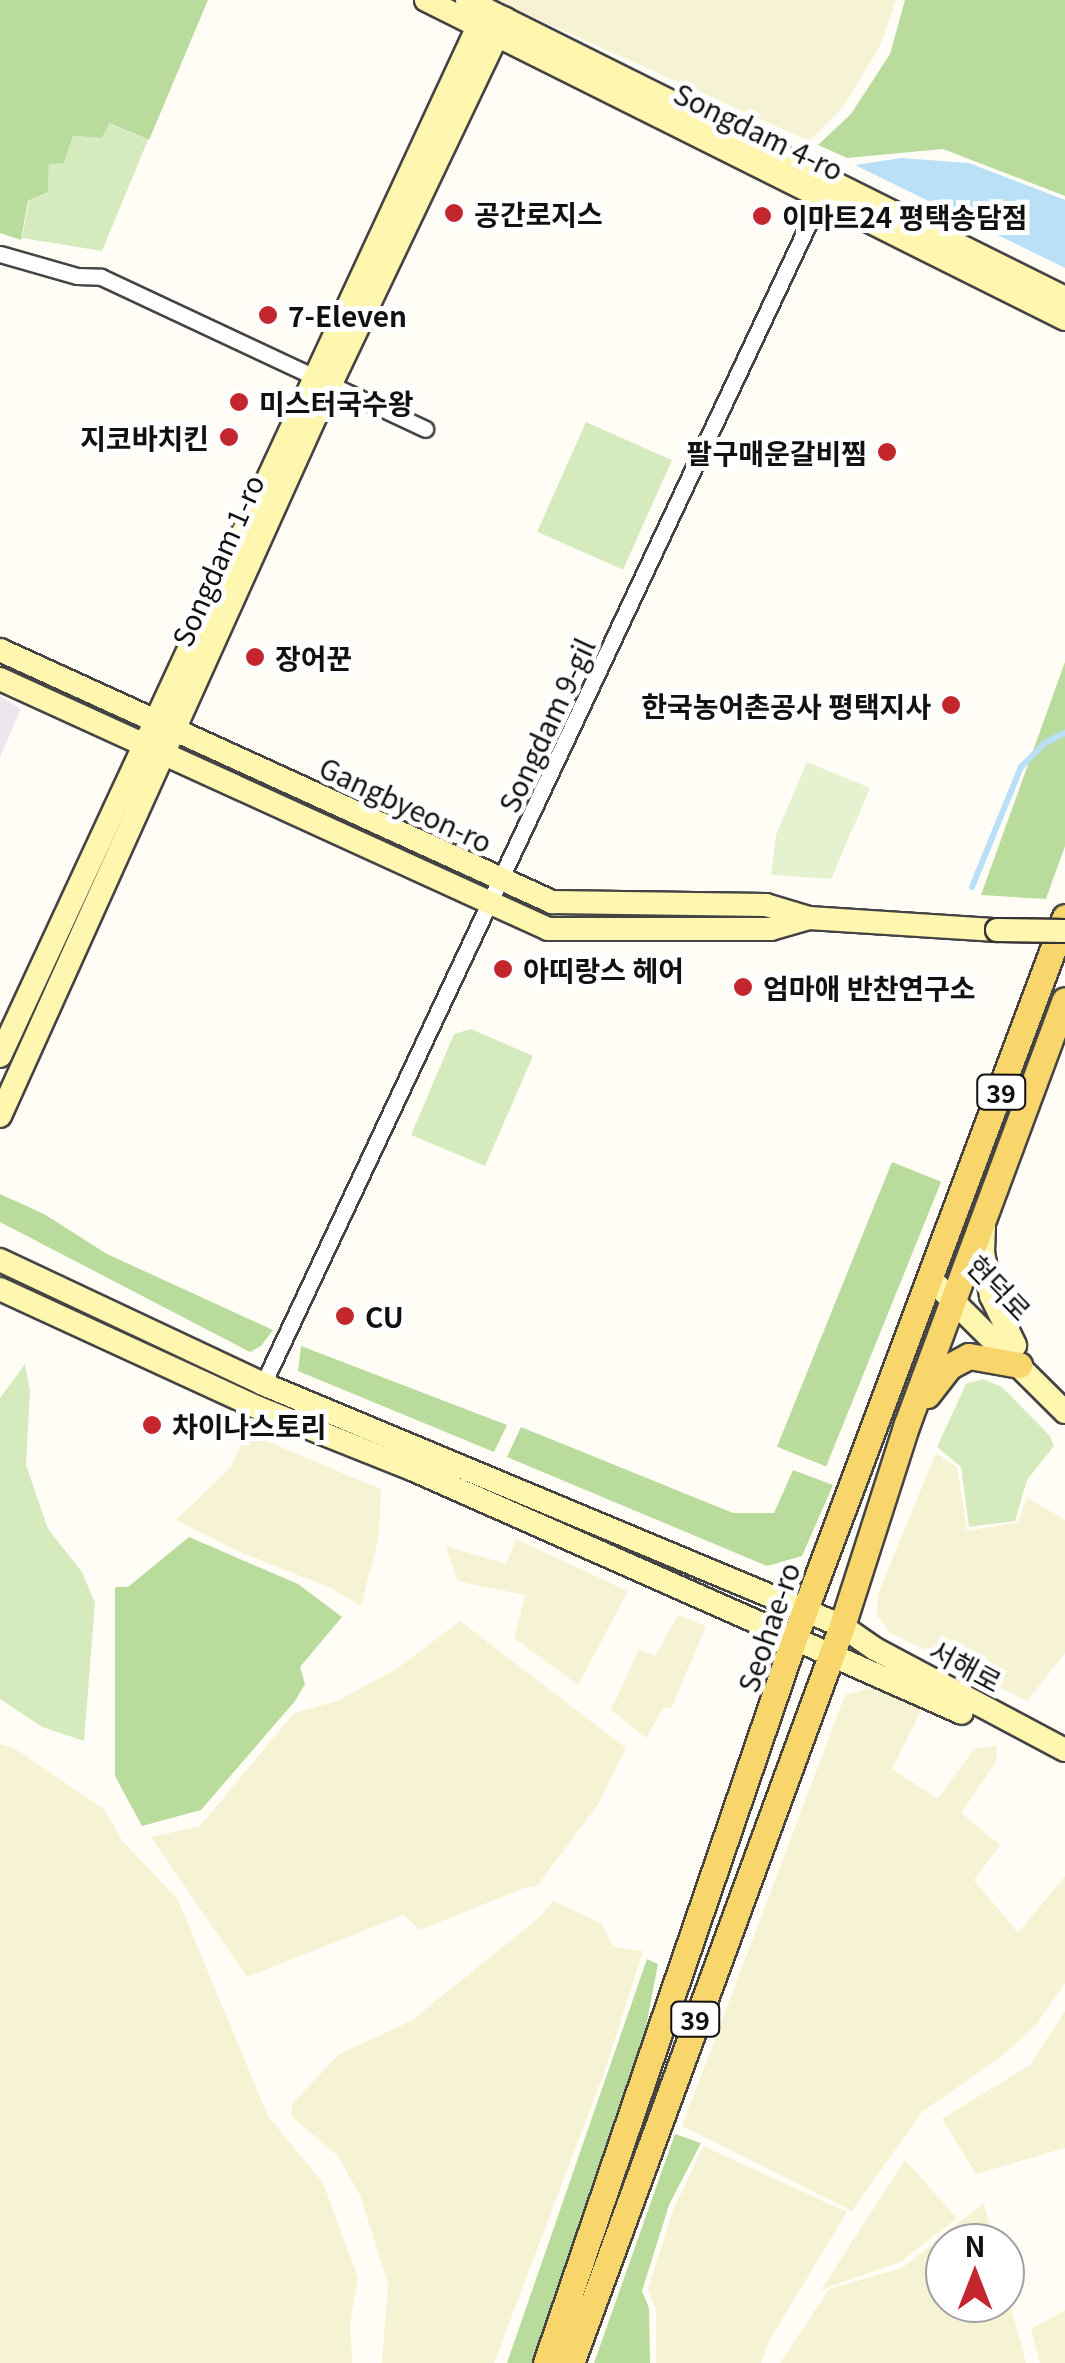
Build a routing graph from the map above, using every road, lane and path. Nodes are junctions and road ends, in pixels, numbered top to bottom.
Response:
1 (426, 0) edge
2 (487, 17) edge
3 (826, 188) junction
4 (0, 254) edge
5 (1065, 298) edge
6 (1065, 319) edge
7 (321, 380) junction
8 (425, 429) dead end
9 (0, 650) edge
10 (0, 679) edge
11 (164, 725) junction
12 (153, 751) junction
13 (500, 881) junction
14 (489, 906) junction
15 (810, 918) junction
16 (1065, 918) edge
17 (1065, 931) edge
18 (1065, 1000) edge
19 (0, 1056) edge
20 (0, 1116) edge
21 (984, 1224) junction
22 (0, 1260) edge
23 (933, 1272) junction
24 (0, 1288) edge
25 (958, 1293) junction
26 (1017, 1356) junction
27 (263, 1384) junction
28 (1065, 1391) edge
29 (1065, 1412) edge
30 (907, 1424) junction
31 (805, 1608) junction
32 (842, 1626) junction
33 (794, 1639) junction
34 (831, 1656) junction
35 (1065, 1750) edge
36 (1065, 1761) edge
37 (546, 2363) edge
38 (571, 2363) edge

1 - 2 main road, Songdam 4-ro
2 - 3 main road, Songdam 4-ro
2 - 7 main road, Songdam 1-ro
3 - 5 main road, Songdam 4-ro
3 - 6 main road, Songdam 4-ro
3 - 13 street, Songdam 9-gil
4 - 7 street
7 - 8 street
7 - 11 main road, Songdam 1-ro
9 - 11 main road, Gangbyeon-ro
10 - 12 main road, Gangbyeon-ro
11 - 12 main road, Songdam 1-ro
11 - 13 main road, Gangbyeon-ro
12 - 14 main road, Gangbyeon-ro
12 - 19 main road, Songdam 1-ro
12 - 20 main road, Songdam 1-ro
13 - 14 street, Songdam 9-gil
13 - 15 main road, Gangbyeon-ro
14 - 15 main road, Gangbyeon-ro
14 - 27 street, Songdam 9-gil
15 - 17 main road, Gangbyeon-ro, bridge
16 - 23 main road, Seohae-ro / 39
18 - 21 main road, 39
21 - 25 main road, 39
21 - 26 main road
22 - 27 main road, 서해로
23 - 25 main road, 현덕로
23 - 31 main road, Seohae-ro / 39
24 - 33 main road
25 - 26 main road, 현덕로
25 - 30 main road, 39
26 - 28 main road, 현덕로
26 - 29 main road
26 - 30 main road
27 - 31 main road, 서해로
30 - 32 main road, 39
31 - 32 main road, 서해로
31 - 33 main road, Seohae-ro / 39
32 - 34 main road, 39
32 - 35 main road, 서해로
33 - 34 main road
33 - 37 main road, Seohae-ro / 39
34 - 36 main road
34 - 38 main road, 39

